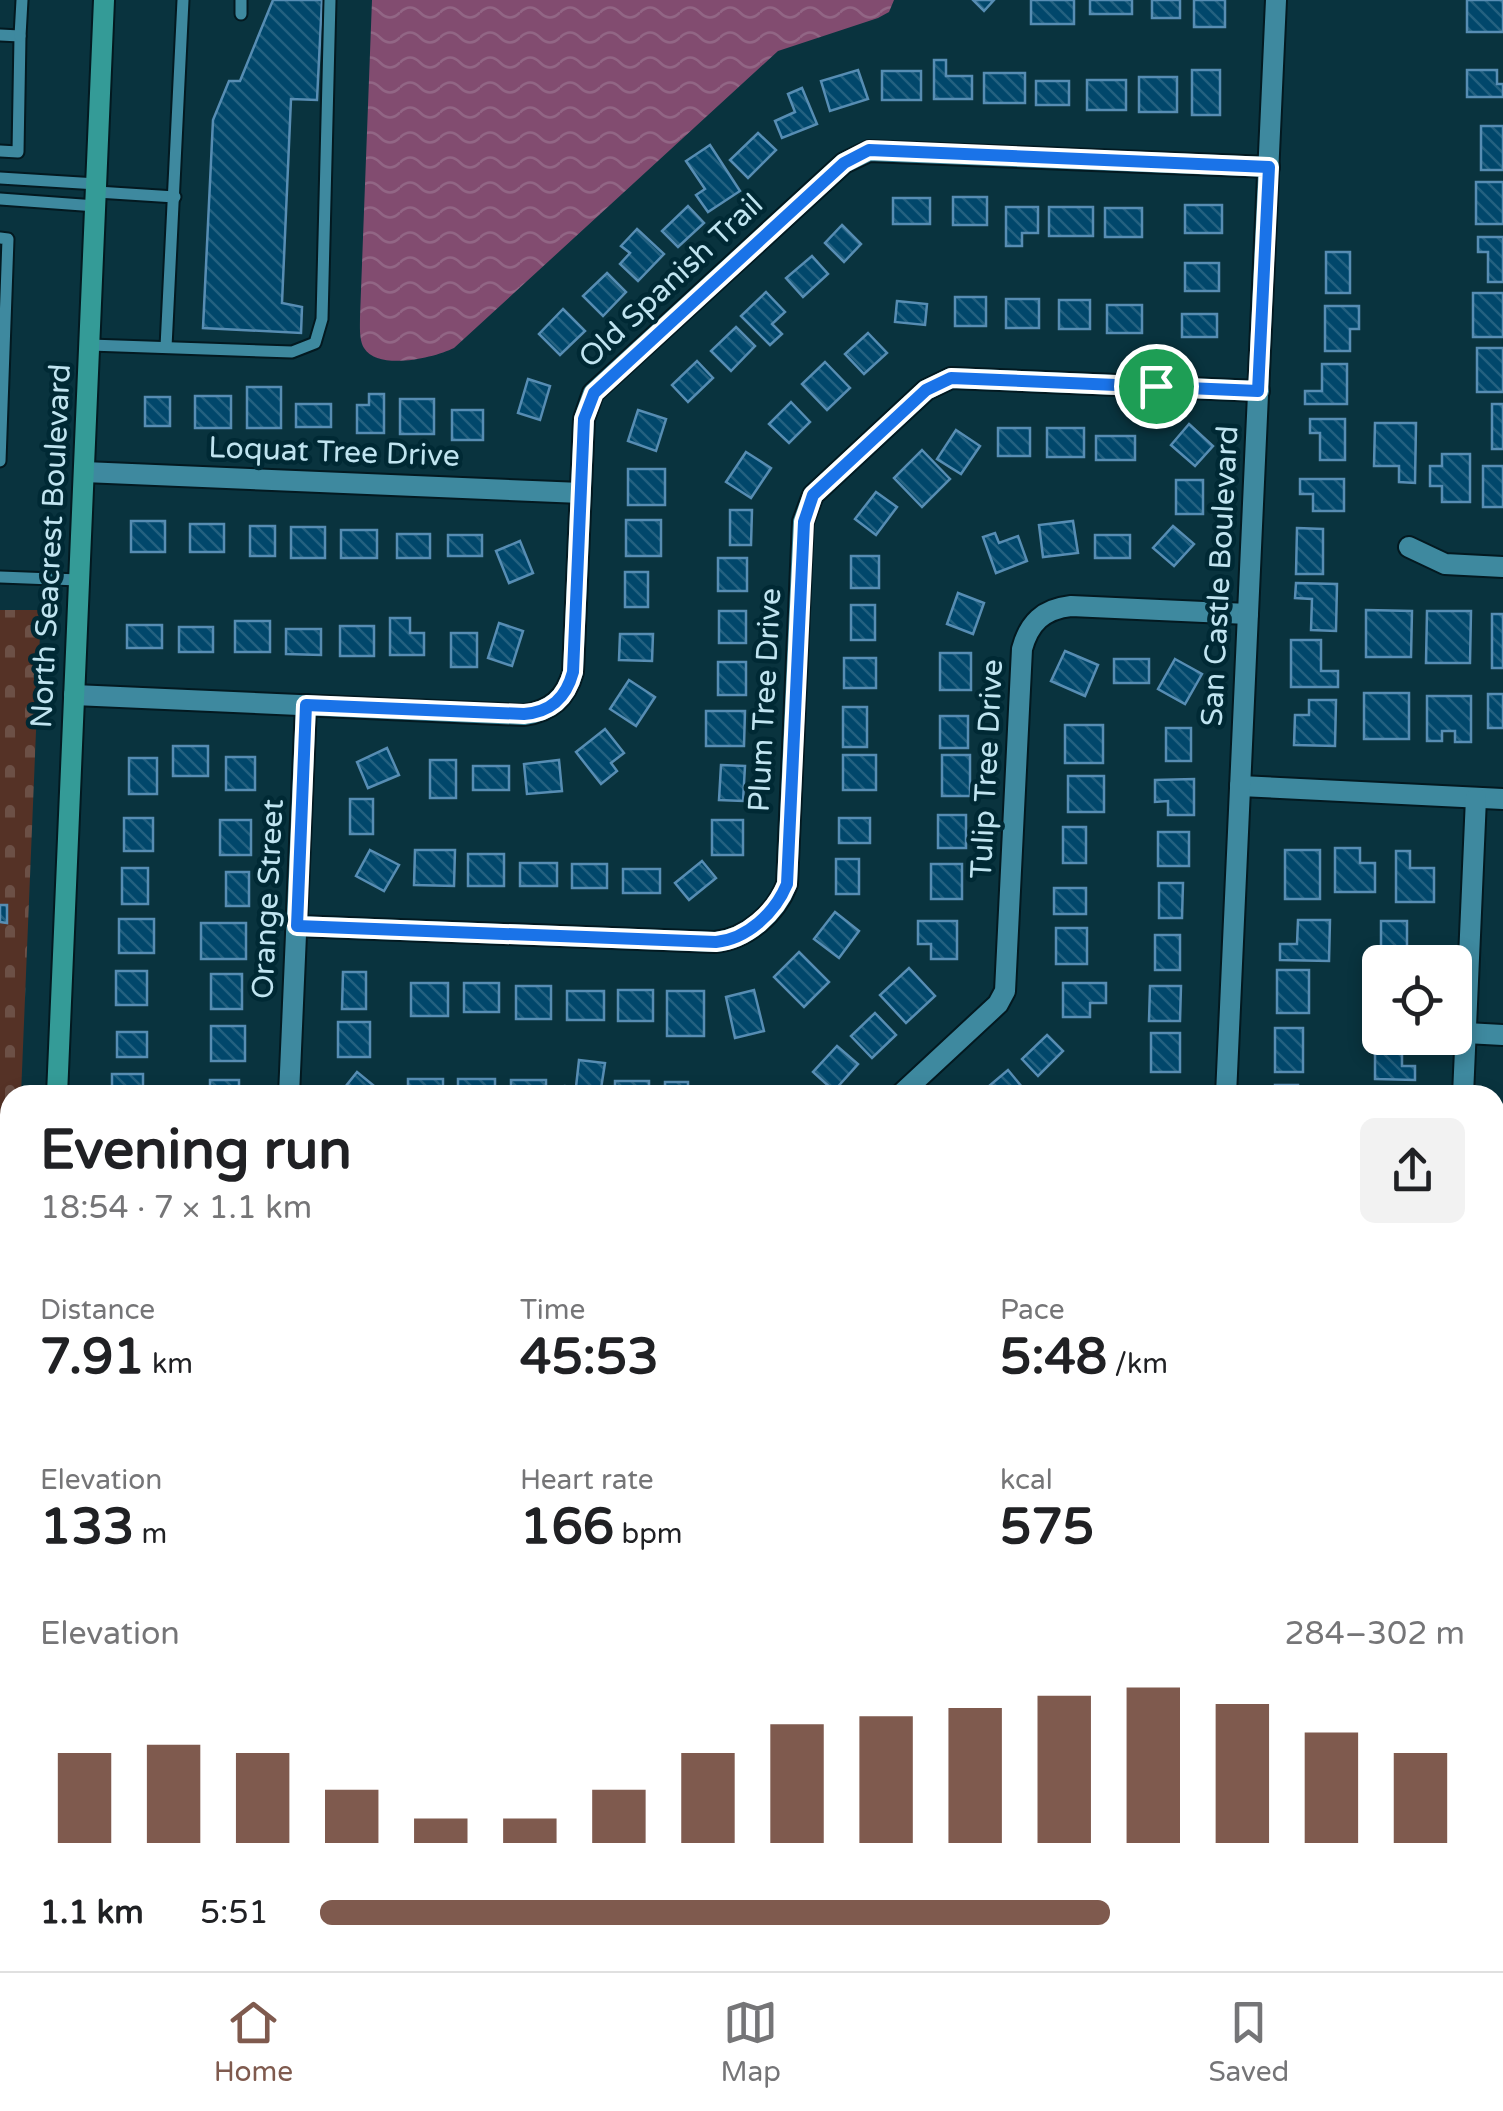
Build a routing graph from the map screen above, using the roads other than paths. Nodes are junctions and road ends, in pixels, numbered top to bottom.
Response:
1 (22, 0) edge
2 (104, 0) edge
3 (183, 0) edge
4 (241, 0) edge
5 (330, 0) edge
6 (1276, 0) edge
7 (241, 14) dead end
8 (0, 35) edge
9 (20, 36) junction
10 (0, 152) edge
11 (1269, 167) junction
12 (0, 178) edge
13 (96, 194) junction
14 (175, 197) junction
15 (0, 199) edge
16 (0, 238) edge
17 (90, 345) junction
18 (166, 347) junction
19 (1258, 391) junction
20 (0, 461) edge
21 (84, 472) junction
22 (581, 493) junction
23 (1409, 547) dead end
24 (1503, 567) edge
25 (0, 578) edge
26 (79, 580) junction
27 (1248, 614) junction
28 (74, 695) junction
29 (306, 705) junction
30 (1240, 786) junction
31 (1476, 798) junction
32 (1503, 800) edge
33 (297, 926) junction
34 (1470, 945) edge
35 (1472, 1033) edge
36 (1503, 1035) edge
37 (1465, 1055) edge
38 (57, 1085) edge
39 (289, 1085) edge
40 (911, 1085) edge
41 (1226, 1085) edge
42 (1463, 1085) edge

1 - 9 lane
2 - 13 street, North Seacrest Boulevard
3 - 14 lane
4 - 7 lane
5 - 18 lane
6 - 11 street, San Castle Boulevard
8 - 9 lane
9 - 10 lane
11 - 19 street, San Castle Boulevard
11 - 22 street, Old Spanish Trail
12 - 13 lane
13 - 14 lane
13 - 15 lane
13 - 17 street, North Seacrest Boulevard
14 - 18 lane
16 - 20 lane
17 - 18 lane
17 - 21 street, North Seacrest Boulevard
19 - 27 street, San Castle Boulevard
19 - 33 street, Plum Tree Drive
21 - 22 street, Loquat Tree Drive
21 - 26 street, North Seacrest Boulevard
22 - 29 street, Old Spanish Trail
23 - 24 street
25 - 26 lane
26 - 28 street, North Seacrest Boulevard
27 - 30 street, San Castle Boulevard
27 - 40 street, Tulip Tree Drive
28 - 29 street, Old Spanish Trail
28 - 38 street, North Seacrest Boulevard
29 - 33 street, Orange Street
30 - 31 street
30 - 41 street, San Castle Boulevard
31 - 32 street
31 - 34 street
33 - 39 street, Orange Street
35 - 36 street
37 - 42 street

